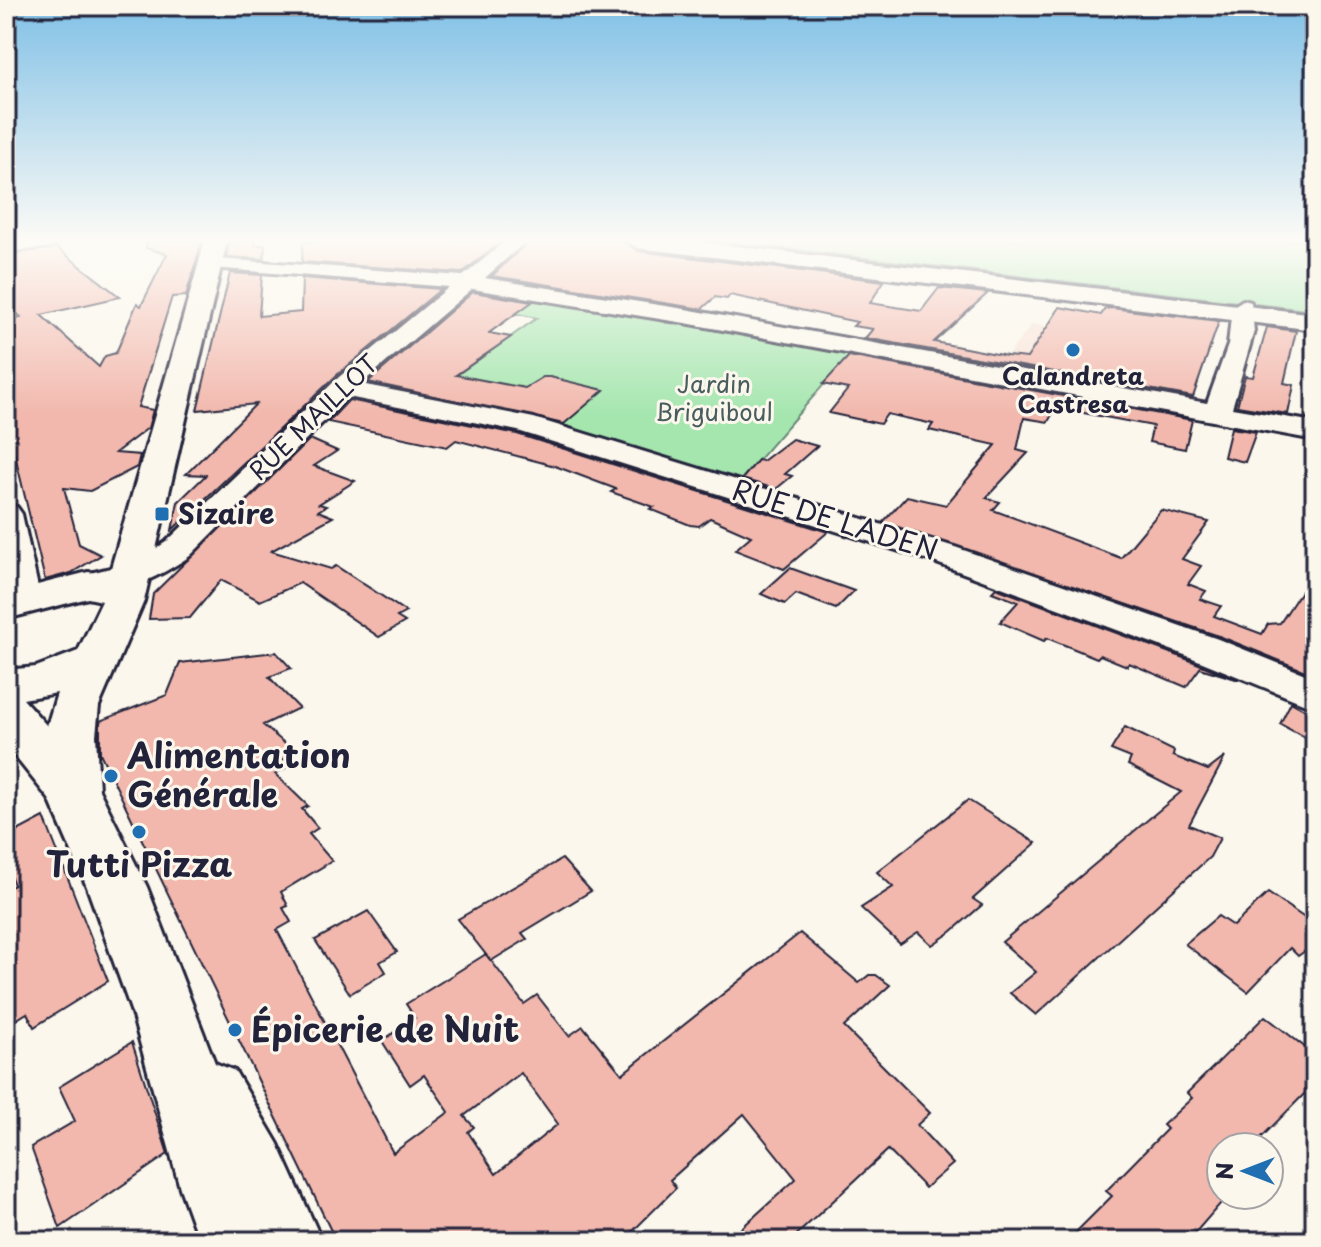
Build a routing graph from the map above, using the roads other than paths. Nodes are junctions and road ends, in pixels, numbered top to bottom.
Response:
1 (199, 299) edge
2 (445, 299) edge
3 (576, 299) edge
4 (1153, 299) edge
5 (1244, 310) junction
6 (1315, 316) edge
7 (1315, 322) edge
8 (342, 388) junction
9 (1217, 413) junction
10 (1315, 431) edge
11 (6, 514) edge
12 (119, 574) junction
13 (15, 603) edge
14 (96, 660) junction
15 (6, 686) edge
16 (1315, 694) edge
17 (6, 711) edge
18 (72, 790) junction
19 (165, 1013) junction
20 (239, 1241) edge
21 (282, 1241) edge

1 - 12 main road
2 - 8 street, RUE MAILLOT
3 - 9 street
4 - 5 main road
5 - 6 main road
5 - 7 main road
5 - 9 street
8 - 12 street, RUE MAILLOT
8 - 16 street, RUE DE LADEN
9 - 10 street
11 - 13 street
12 - 13 main road
12 - 14 main road
14 - 15 main road
14 - 18 main road
17 - 18 main road
18 - 19 main road
19 - 20 main road
19 - 21 main road

